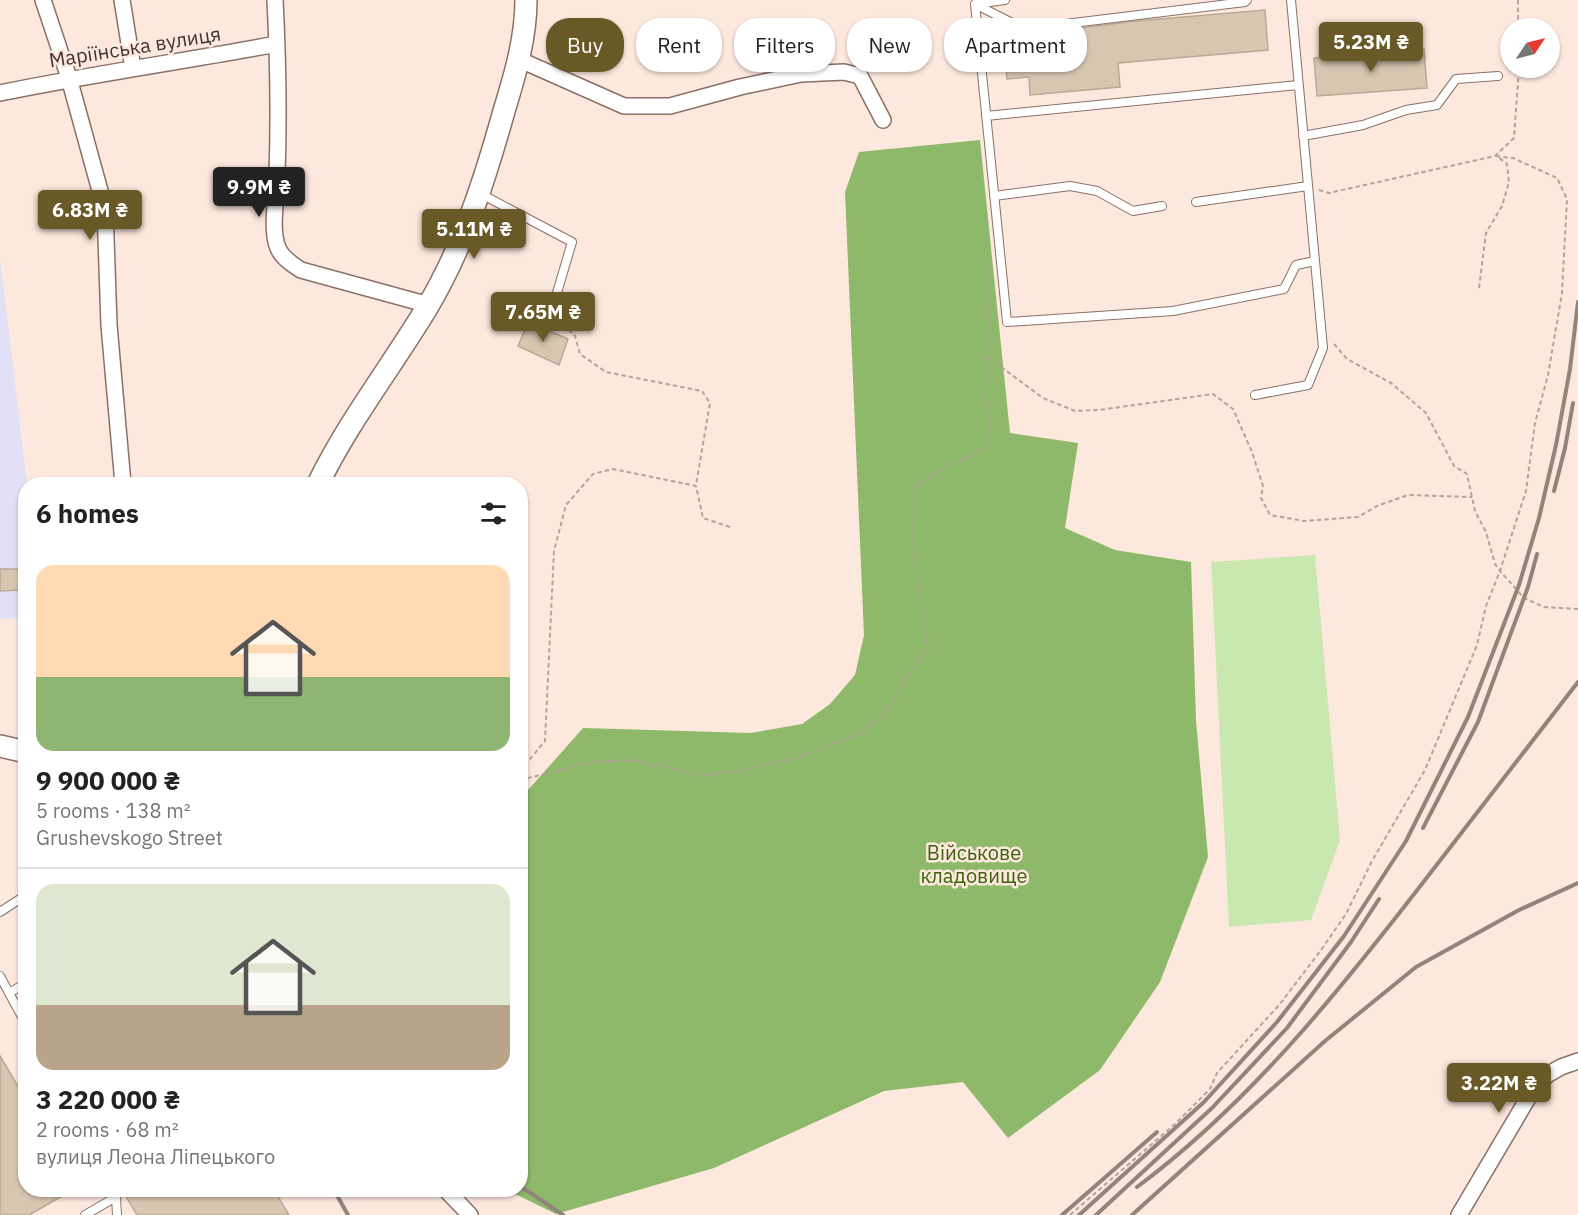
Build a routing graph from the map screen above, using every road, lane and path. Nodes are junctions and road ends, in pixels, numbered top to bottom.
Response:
1 (43, 0) edge
2 (122, 0) edge
3 (274, 0) edge
4 (526, 0) edge
5 (1005, 0) edge
6 (1247, 0) edge
7 (1291, 0) edge
8 (1518, 0) edge
9 (975, 4) junction
10 (1518, 18) edge
11 (277, 44) junction
12 (518, 59) junction
13 (133, 68) junction
14 (1498, 76) dead end
15 (69, 78) junction
16 (1518, 78) edge
17 (1299, 85) junction
18 (0, 93) edge
19 (986, 116) junction
20 (883, 120) dead end
21 (1303, 136) junction
22 (1496, 156) junction
23 (1308, 186) junction
24 (480, 193) junction
25 (994, 196) junction
26 (1196, 202) dead end
27 (1162, 206) dead end
28 (990, 259) dead end
29 (1315, 261) junction
30 (1479, 288) dead end
31 (429, 305) junction
32 (517, 313) dead end
33 (551, 313) junction
34 (1321, 328) junction
35 (988, 357) junction
36 (1255, 395) dead end
37 (122, 477) edge
38 (321, 477) edge
39 (696, 486) junction
40 (1472, 497) junction
41 (730, 527) dead end
42 (1500, 571) junction
43 (1578, 609) edge
44 (0, 746) edge
45 (18, 750) edge
46 (528, 761) edge
47 (528, 778) edge
48 (18, 900) edge
49 (0, 912) edge
50 (0, 976) edge
51 (18, 988) edge
52 (9, 993) junction
53 (18, 1009) edge
54 (1578, 1061) edge
55 (109, 1197) edge
56 (115, 1197) edge
57 (453, 1197) edge
58 (85, 1215) edge
59 (117, 1215) edge
60 (470, 1215) edge
61 (1070, 1215) edge
62 (1459, 1215) edge

1 - 15 street
2 - 13 street
3 - 11 street
4 - 12 main road
5 - 9 lane
6 - 9 lane
7 - 17 lane
8 - 10 path
9 - 19 lane
11 - 13 street, Маріїнська вулиця
11 - 31 street
12 - 20 street
12 - 24 main road
13 - 15 street, Маріїнська вулиця
14 - 21 lane
15 - 18 street, Маріїнська вулиця
15 - 37 street
16 - 22 path
17 - 19 lane
17 - 21 lane
19 - 25 lane
21 - 23 lane
22 - 23 path
22 - 30 path
22 - 42 path
23 - 26 lane
23 - 29 lane
24 - 31 main road
24 - 33 lane
25 - 27 lane
25 - 29 lane
28 - 35 path
29 - 34 lane
31 - 38 main road
32 - 33 lane
33 - 39 path
34 - 36 lane
34 - 40 path
35 - 40 path
35 - 47 path
39 - 41 path
39 - 46 path
40 - 42 path
42 - 43 path
42 - 61 path
44 - 45 main road
48 - 49 lane
50 - 52 lane
51 - 52 lane
52 - 53 lane
54 - 62 street
55 - 58 lane
56 - 59 lane
57 - 60 street

